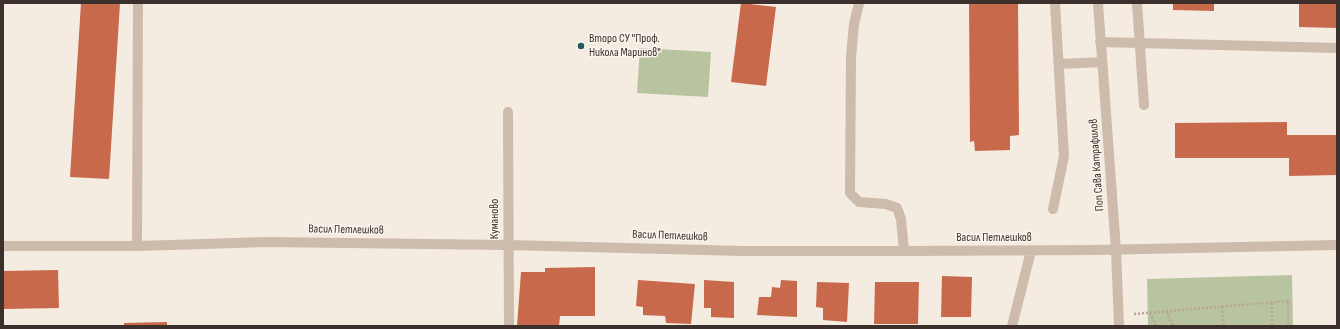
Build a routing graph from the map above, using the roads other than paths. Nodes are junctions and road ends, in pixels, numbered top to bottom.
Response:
1 (138, 3) edge
2 (859, 3) edge
3 (1055, 3) edge
4 (1098, 3) edge
5 (1137, 3) edge
6 (1100, 42) junction
7 (1140, 43) junction
8 (1337, 48) edge
9 (1102, 62) junction
10 (1059, 64) junction
11 (1144, 105) dead end
12 (508, 112) dead end
13 (1053, 209) dead end
14 (508, 245) junction
15 (1337, 245) edge
16 (3, 246) edge
17 (137, 246) junction
18 (1116, 250) junction
19 (904, 251) junction
20 (1031, 251) junction
21 (509, 326) edge
22 (1012, 326) edge
23 (1119, 326) edge

1 - 17 street
2 - 19 street
3 - 10 street
4 - 6 street, Поп Сава Катрафилов
5 - 7 street
6 - 7 street
6 - 9 street, Поп Сава Катрафилов
7 - 8 street
7 - 11 street
9 - 10 street
9 - 18 street, Поп Сава Катрафилов
10 - 13 street
12 - 14 street, Куманово
14 - 17 street, Васил Петлешков
14 - 19 street, Васил Петлешков
14 - 21 street, Куманово
15 - 18 street, Васил Петлешков
16 - 17 street, Васил Петлешков
18 - 20 street, Васил Петлешков
18 - 23 street, Поп Сава Катрафилов
19 - 20 street, Васил Петлешков
20 - 22 street

